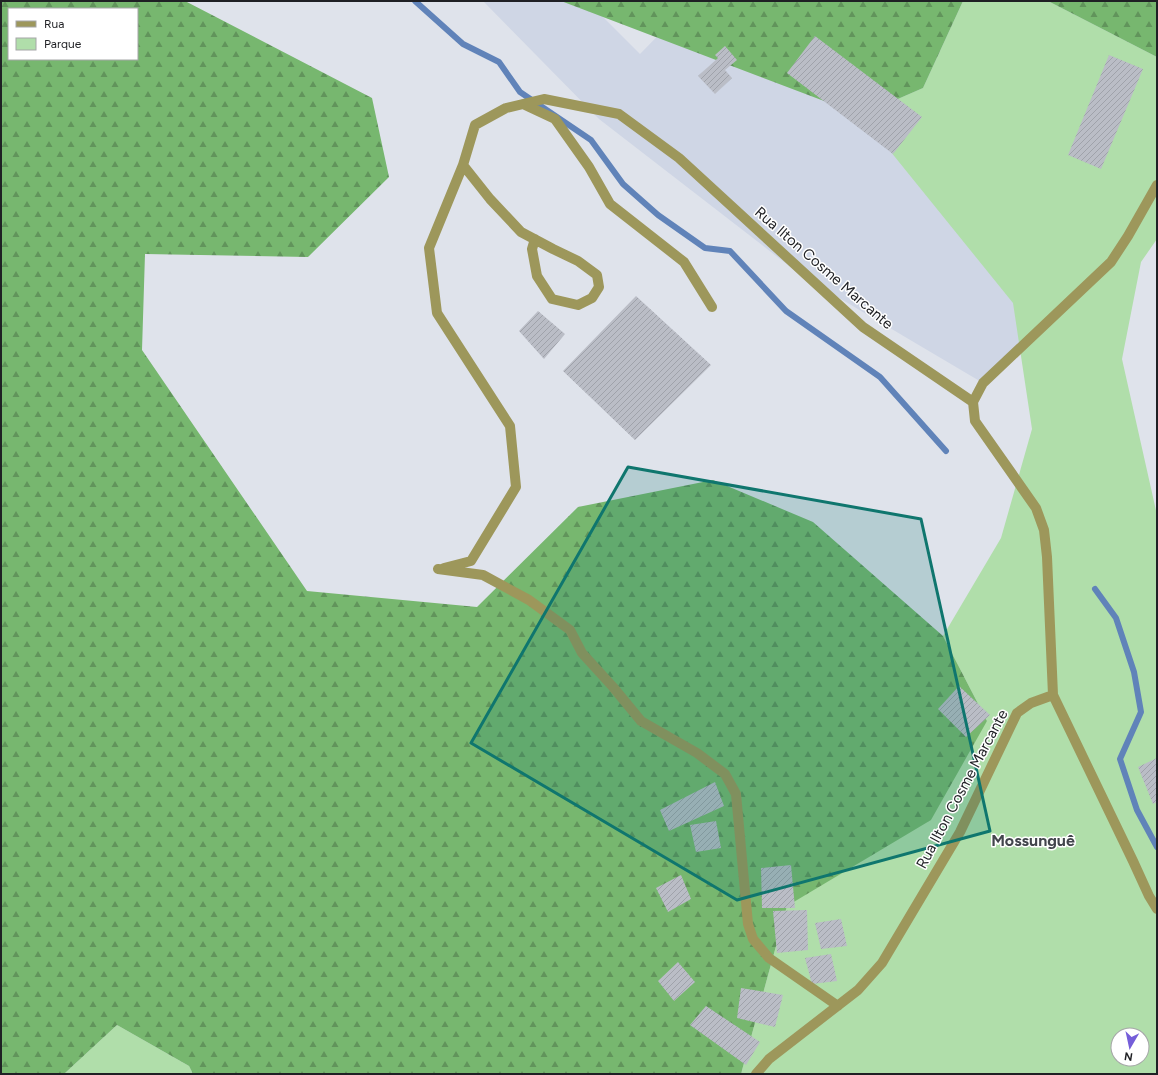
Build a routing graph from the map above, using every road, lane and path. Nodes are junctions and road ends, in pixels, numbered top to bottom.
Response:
1 (523, 104) junction
2 (463, 165) junction
3 (1157, 185) edge
4 (535, 239) junction
5 (712, 307) dead end
6 (973, 402) junction
7 (1052, 695) junction
8 (1157, 909) edge
9 (838, 1006) junction
10 (756, 1074) edge

1 - 2 street, Rua Ilton Cosme Marcante
1 - 5 street
1 - 6 street, Rua Ilton Cosme Marcante
2 - 4 street
2 - 9 street, Rua Ilton Cosme Marcante
3 - 6 street
4 - 4 street
6 - 7 street
7 - 8 street
7 - 9 street, Rua Ilton Cosme Marcante
9 - 10 street, Rua Ilton Cosme Marcante

